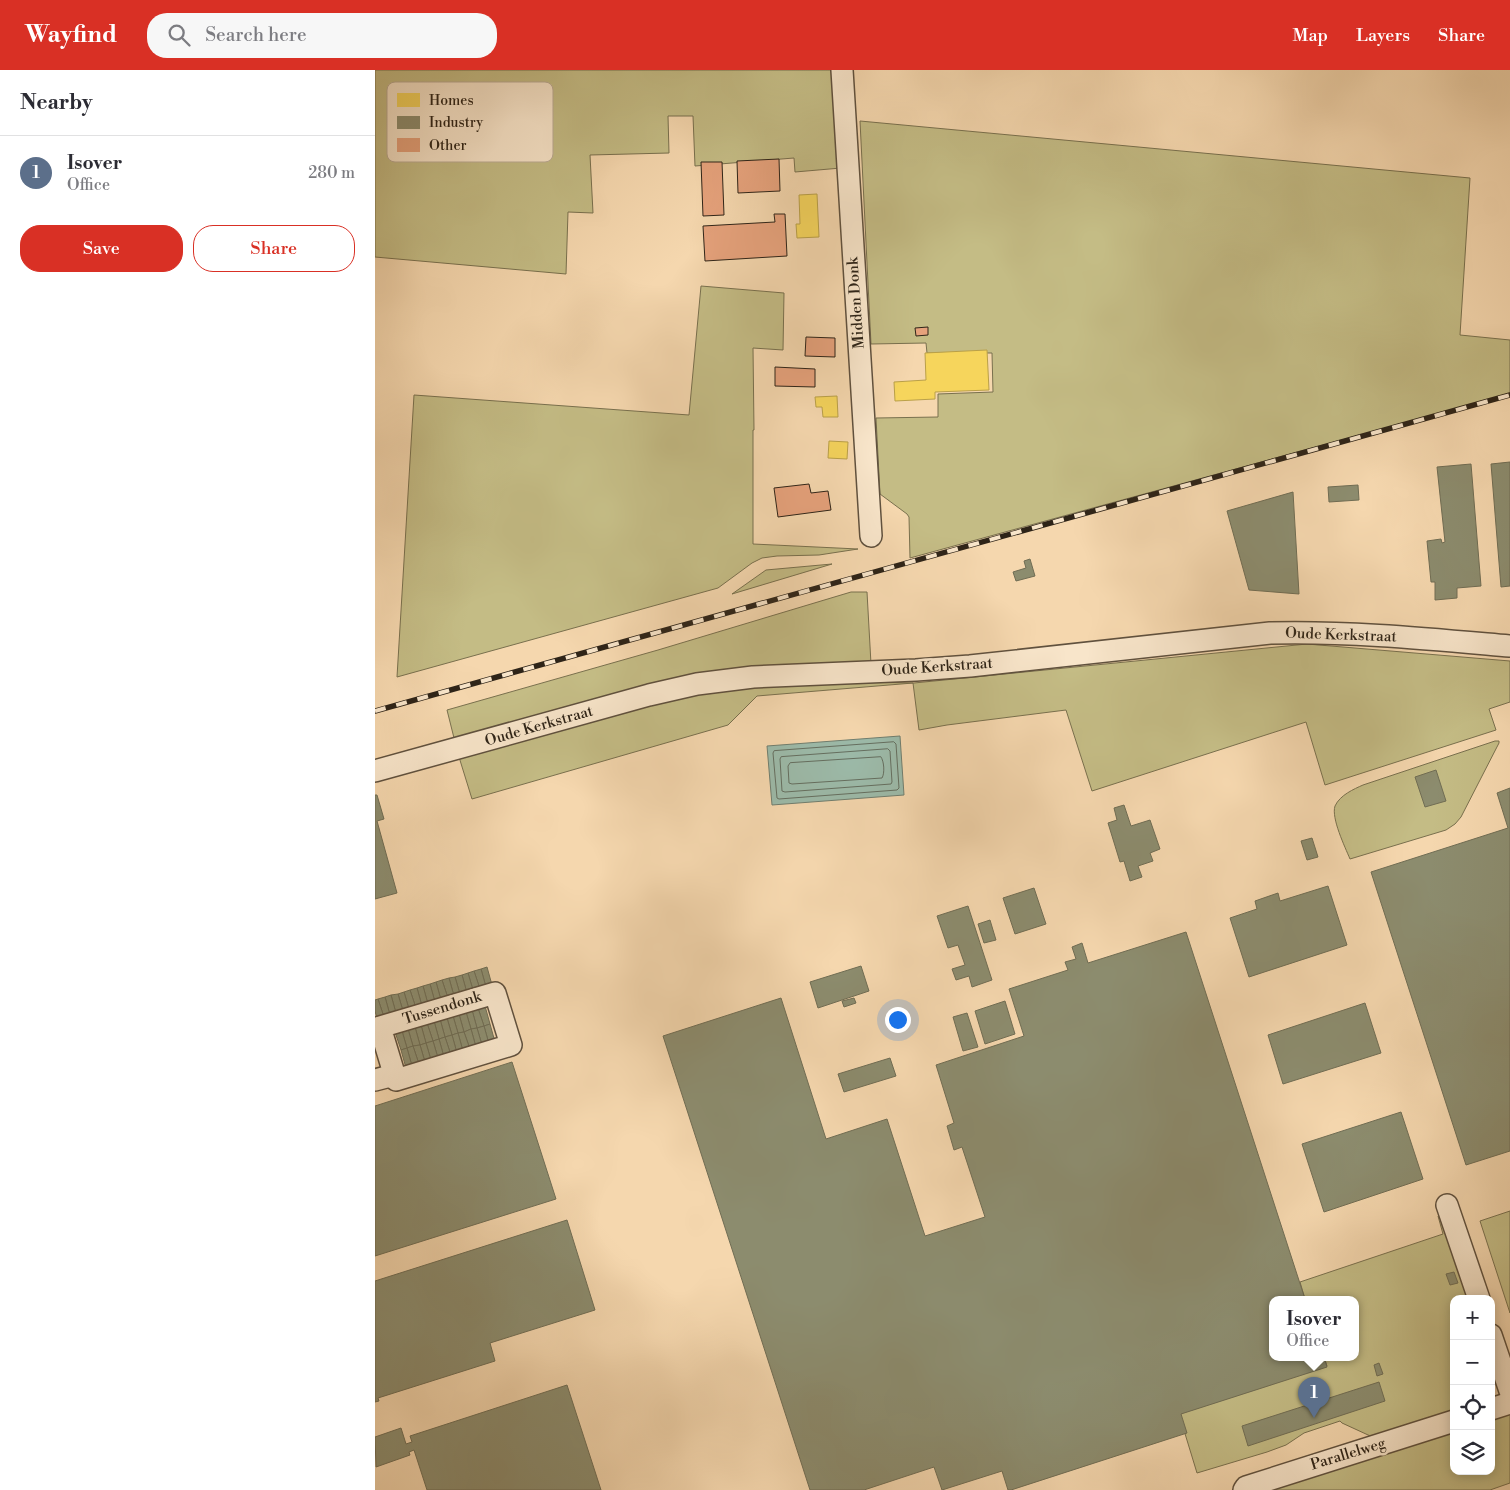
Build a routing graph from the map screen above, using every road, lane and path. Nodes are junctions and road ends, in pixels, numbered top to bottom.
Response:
1 (842, 70) edge
2 (871, 536) dead end
3 (1510, 646) edge
4 (375, 771) edge
5 (375, 1050) edge
6 (384, 1078) edge
7 (1447, 1205) dead end
8 (1478, 1295) edge
9 (1493, 1340) edge
10 (1510, 1390) edge
11 (1510, 1404) edge
12 (1495, 1408) edge
13 (1450, 1422) edge
14 (1245, 1490) edge

1 - 2 street, Midden Donk
3 - 4 street, Oude Kerkstraat
5 - 6 street
6 - 6 street, Tussendonk
7 - 8 street
9 - 10 street
11 - 12 street
13 - 14 street, Parallelweg

